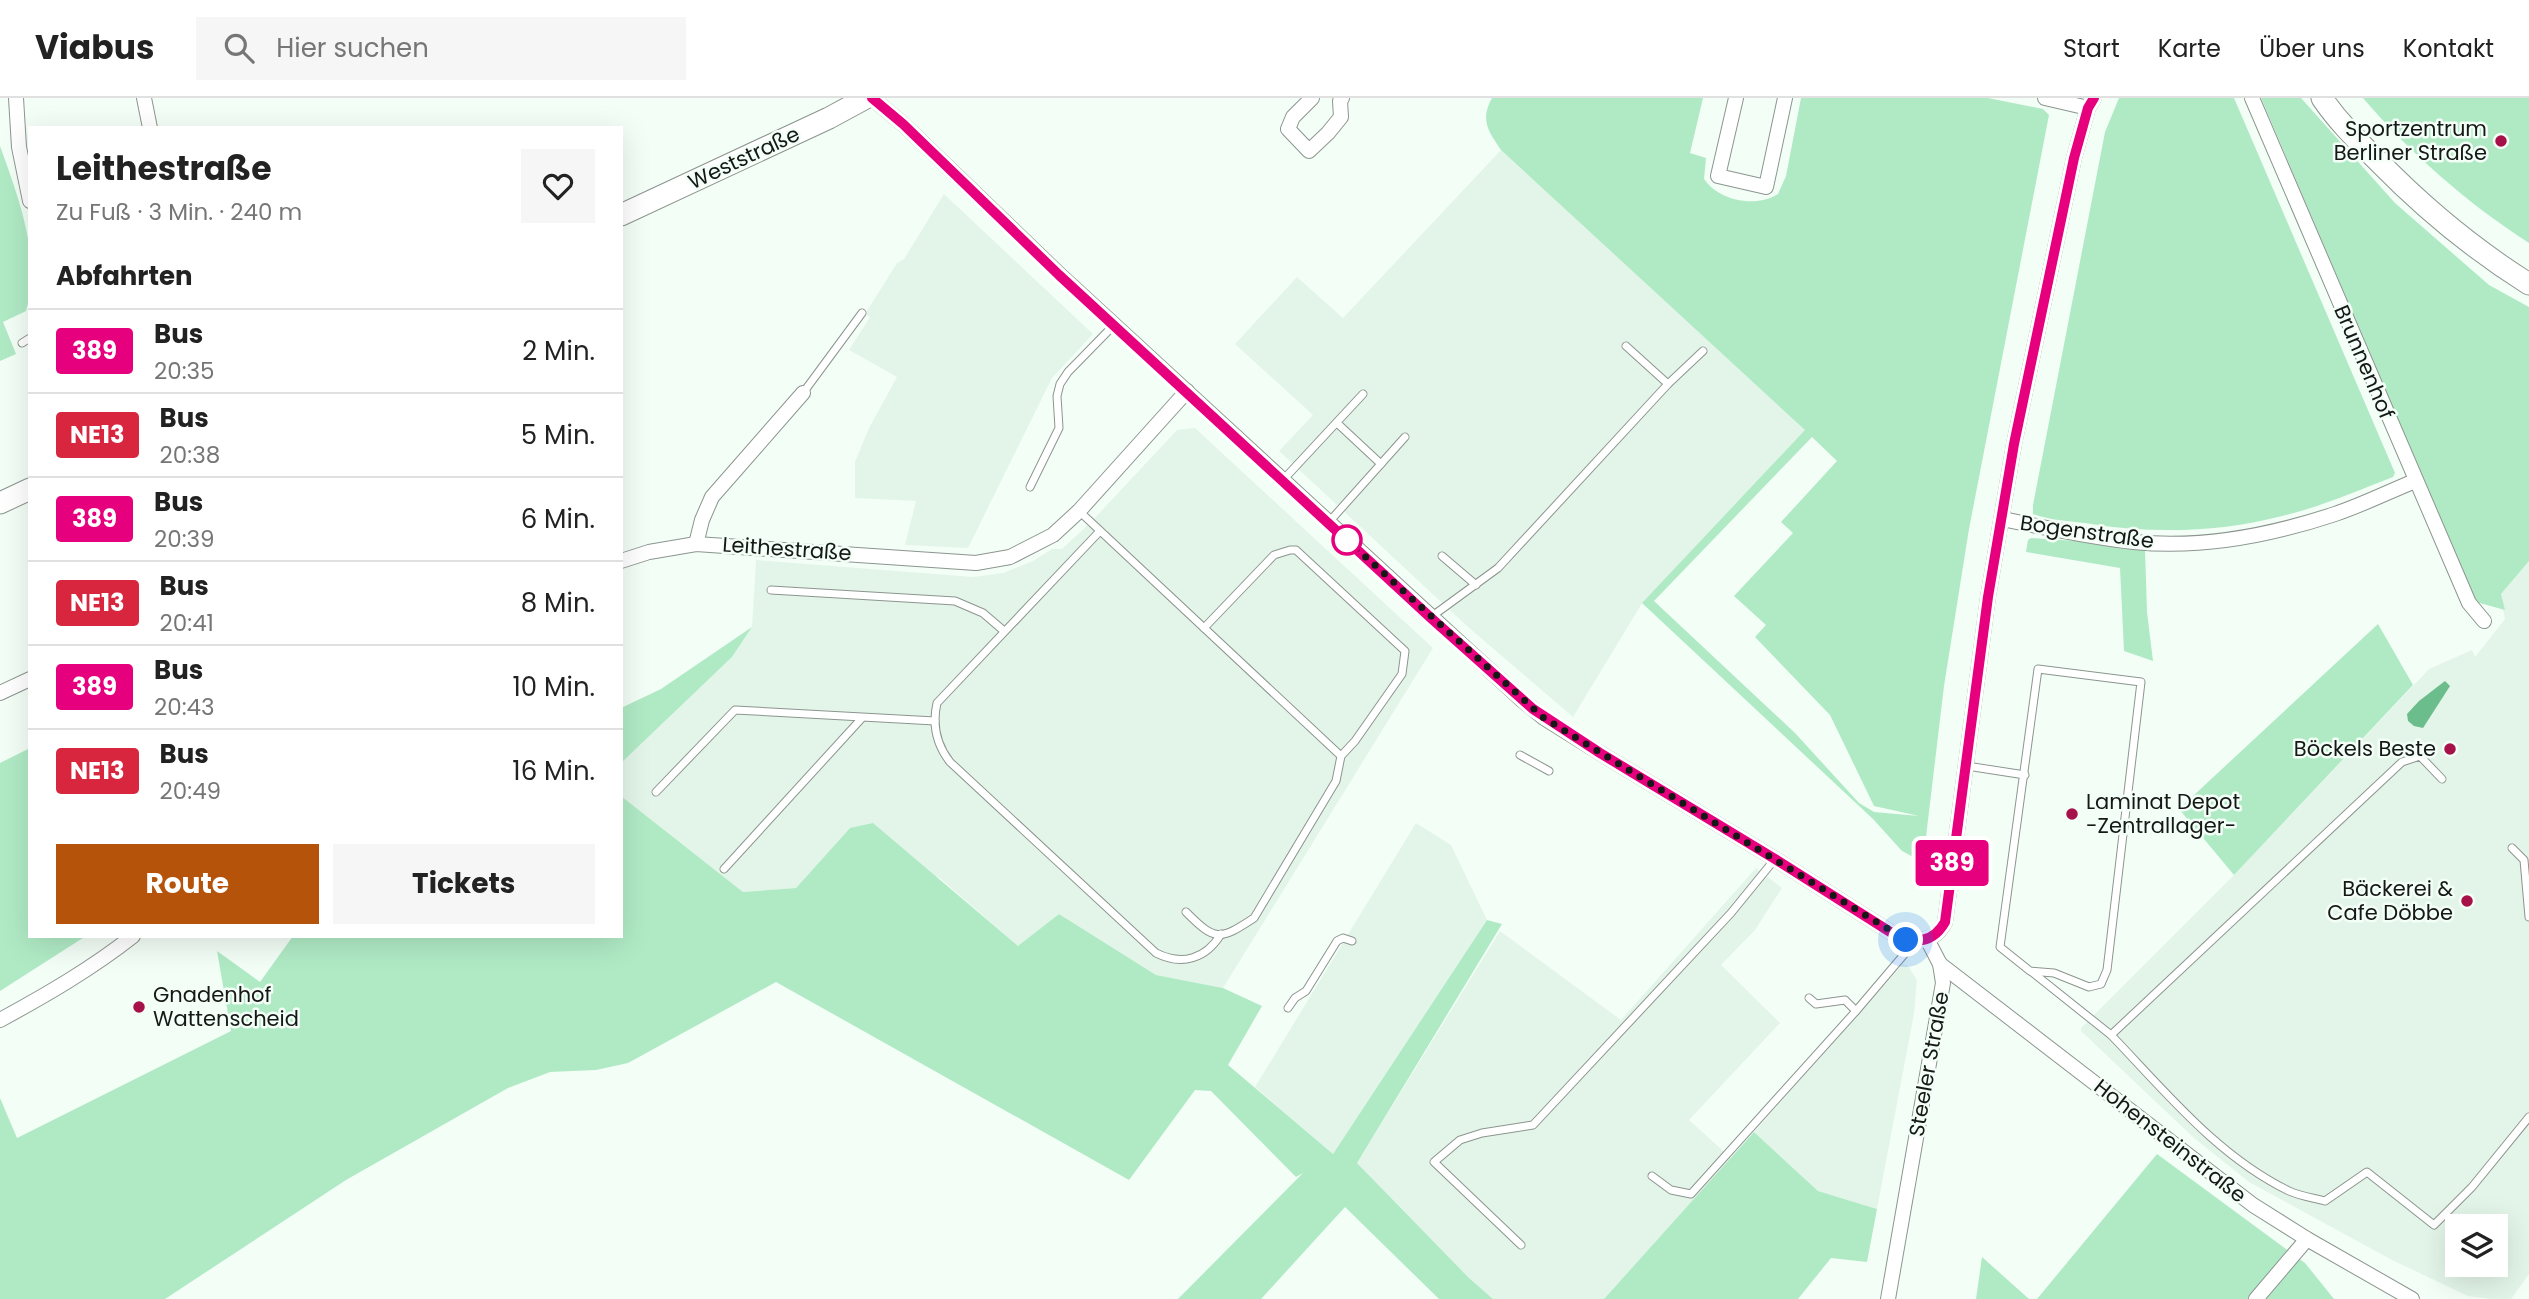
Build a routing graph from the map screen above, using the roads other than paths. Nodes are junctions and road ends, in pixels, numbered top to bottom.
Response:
1 (16, 98) edge
2 (144, 98) edge
3 (866, 98) edge
4 (872, 98) edge
5 (1312, 98) edge
6 (1736, 98) edge
7 (1785, 98) edge
8 (2045, 98) edge
9 (2252, 98) edge
10 (2322, 98) edge
11 (1337, 99) edge
12 (2091, 103) edge
13 (150, 126) edge
14 (28, 191) edge
15 (623, 214) edge
16 (2529, 284) edge
17 (862, 313) dead end
18 (1115, 324) junction
19 (1626, 346) dead end
20 (1703, 351) dead end
21 (1668, 384) junction
22 (1187, 391) junction
23 (803, 393) joint
24 (1363, 394) dead end
25 (1337, 422) junction
26 (1405, 437) dead end
27 (1381, 464) junction
28 (1283, 480) junction
29 (2414, 481) junction
30 (1030, 487) dead end
31 (28, 490) edge
32 (0, 503) edge
33 (1079, 510) junction
34 (2002, 519) junction
35 (1329, 523) junction
36 (1100, 531) junction
37 (696, 544) junction
38 (1442, 556) dead end
39 (623, 560) edge
40 (1476, 584) junction
41 (771, 590) dead end
42 (1431, 618) junction
43 (2484, 621) dead end
44 (1204, 628) junction
45 (1004, 631) junction
46 (28, 680) edge
47 (0, 693) edge
48 (862, 718) junction
49 (935, 722) junction
50 (1520, 755) dead end
51 (1341, 756) junction
52 (1967, 766) junction
53 (1549, 771) dead end
54 (2025, 775) junction
55 (2442, 779) dead end
56 (656, 792) dead end
57 (2512, 848) dead end
58 (1775, 859) junction
59 (724, 869) dead end
60 (1186, 912) dead end
61 (2529, 916) edge
62 (1221, 934) junction
63 (130, 938) edge
64 (1927, 939) junction
65 (1352, 941) dead end
66 (1909, 941) junction
67 (1940, 964) junction
68 (2030, 971) junction
69 (1809, 998) dead end
70 (1288, 1008) dead end
71 (1856, 1012) junction
72 (0, 1020) edge
73 (2111, 1035) junction
74 (2529, 1117) edge
75 (1652, 1176) dead end
76 (2306, 1239) junction
77 (1521, 1244) dead end
78 (1888, 1299) edge
79 (2256, 1299) edge
80 (2412, 1299) edge

1 - 14 street
2 - 13 street
3 - 15 street, Weststraße
4 - 18 street
5 - 11 street
6 - 7 street
8 - 12 street
9 - 29 street, Brunnenhof
10 - 16 street
12 - 34 street
17 - 23 lane
18 - 22 street
18 - 30 lane
19 - 21 lane
20 - 21 lane
21 - 40 lane
22 - 28 street
22 - 33 street, Leithestraße
23 - 37 street, Leithestraße
24 - 25 lane
25 - 27 lane
25 - 28 lane
26 - 27 lane
27 - 35 lane
28 - 35 street
29 - 34 street, Bogenstraße
29 - 43 street, Brunnenhof
31 - 32 street
33 - 36 lane
33 - 37 street, Leithestraße
34 - 52 street
35 - 42 street
36 - 44 lane
36 - 45 lane
37 - 39 street, Leithestraße
38 - 40 lane
40 - 42 lane
41 - 45 lane
42 - 58 street
44 - 51 lane
44 - 51 lane
45 - 49 lane
46 - 47 street
48 - 49 lane
48 - 56 lane
48 - 59 lane
49 - 62 lane
50 - 53 lane
51 - 62 lane
52 - 54 lane
52 - 64 street
54 - 68 lane
54 - 68 lane
55 - 73 lane
57 - 61 lane
58 - 66 street
58 - 77 lane
60 - 62 lane
63 - 72 street
64 - 66 street
64 - 67 street, Steeler Straße
65 - 70 lane
66 - 71 lane
67 - 76 street, Hohensteinstraße
67 - 78 street, Steeler Straße
68 - 73 lane
69 - 71 lane
71 - 75 lane
73 - 74 lane
76 - 79 street
76 - 80 street, Hohensteinstraße

